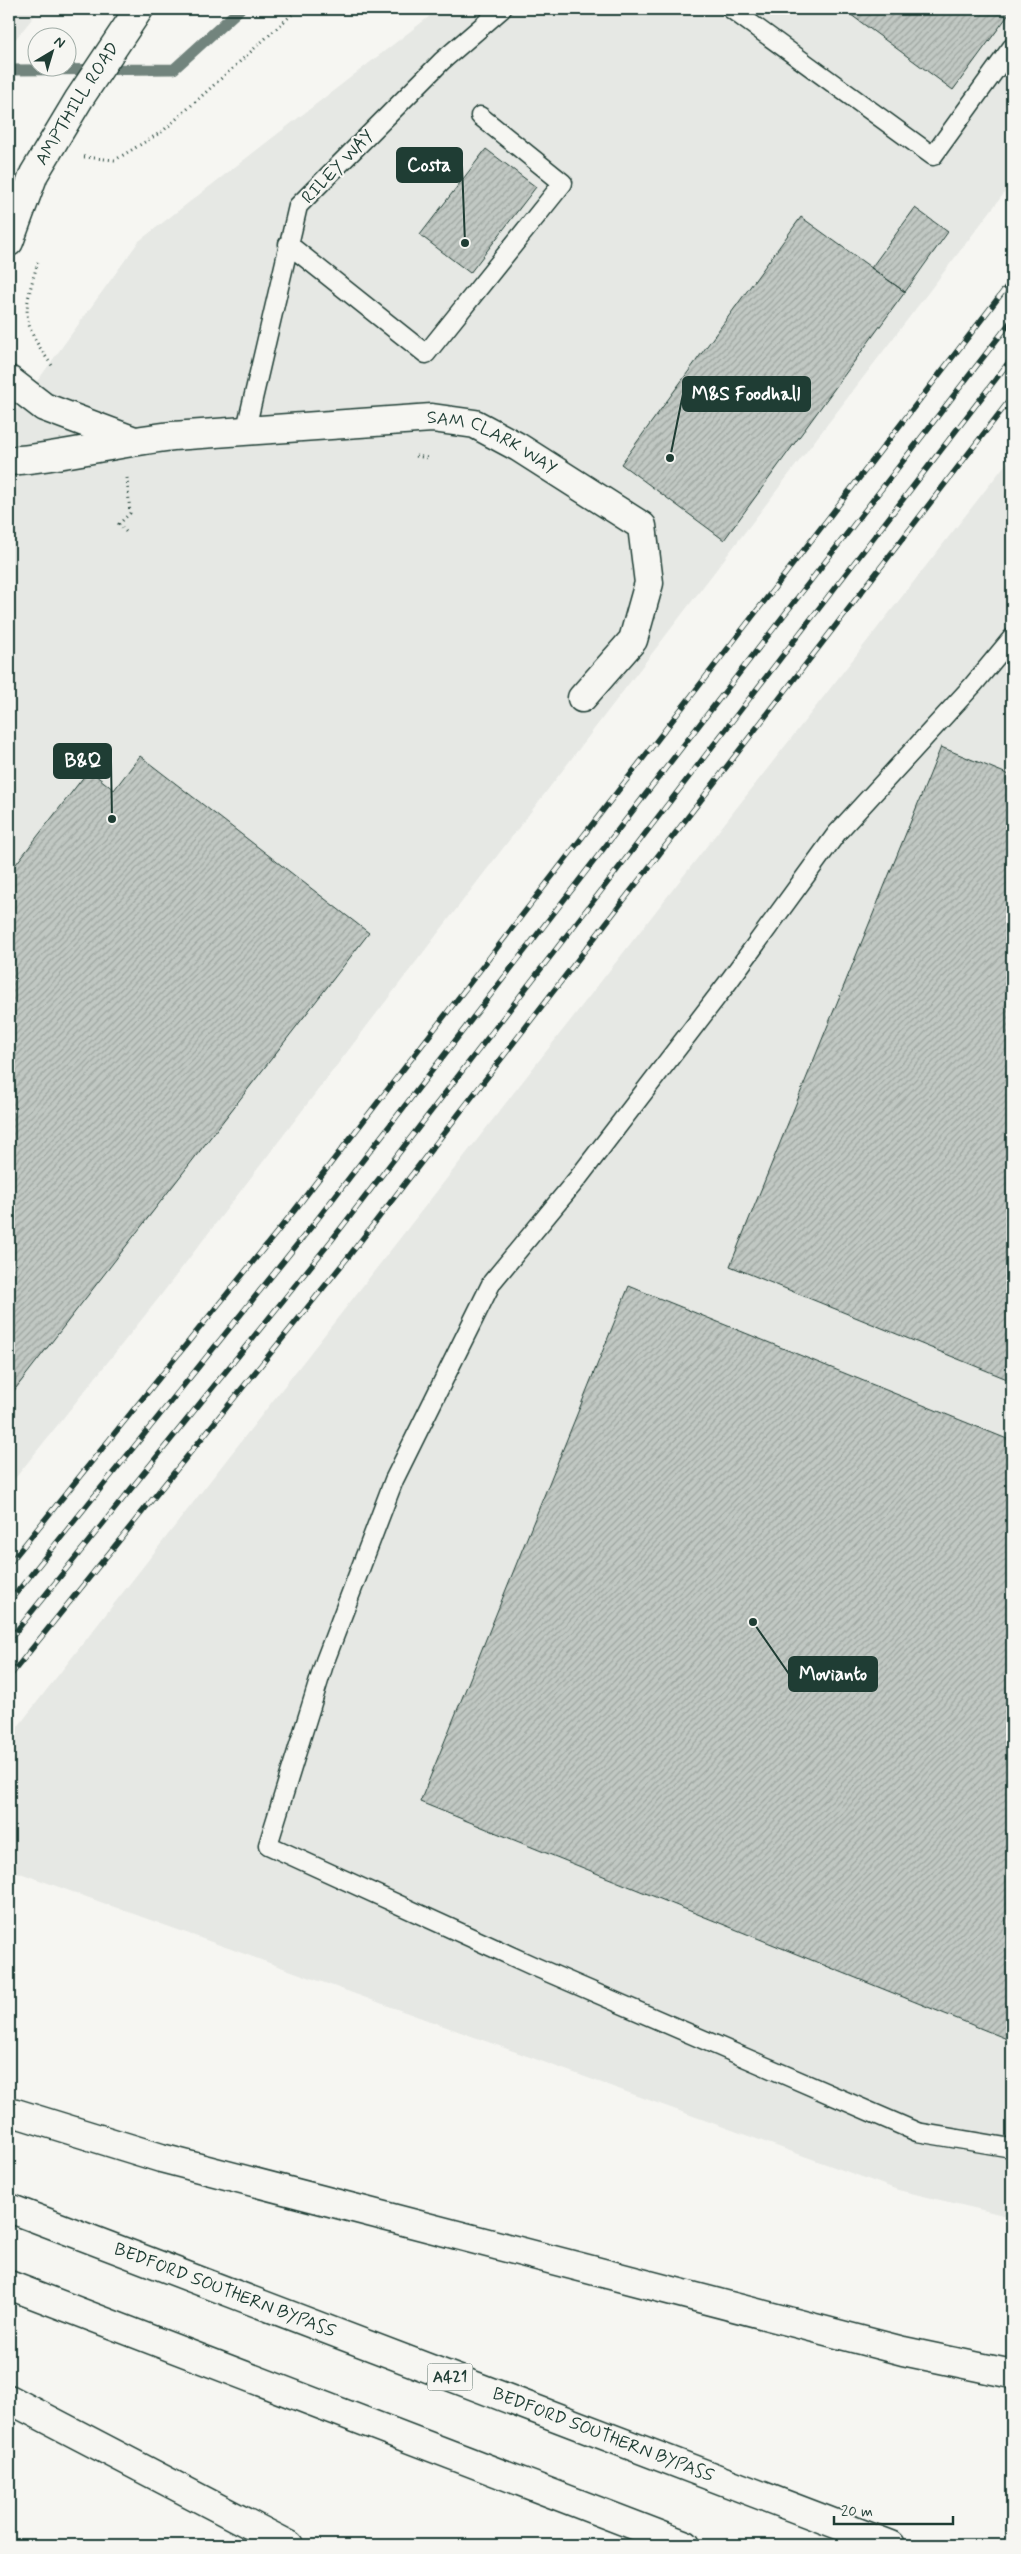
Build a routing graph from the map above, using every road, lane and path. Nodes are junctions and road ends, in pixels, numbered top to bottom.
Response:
1 (139, 9) edge
2 (298, 9) edge
3 (502, 9) edge
4 (731, 9) edge
5 (1012, 48) edge
6 (480, 116) dead end
7 (54, 142) junction
8 (88, 149) dead end
9 (84, 157) junction
10 (79, 165) dead end
11 (34, 174) junction
12 (9, 192) edge
13 (9, 242) edge
14 (288, 244) junction
15 (41, 253) dead end
16 (55, 371) dead end
17 (9, 380) edge
18 (245, 433) junction
19 (132, 440) junction
20 (9, 461) edge
21 (127, 476) dead end
22 (128, 534) dead end
23 (1012, 638) edge
24 (582, 698) dead end
25 (9, 2111) edge
26 (1012, 2148) edge
27 (9, 2208) edge
28 (9, 2284) edge
29 (1012, 2374) edge
30 (9, 2399) edge
31 (289, 2545) edge
32 (686, 2545) edge
33 (891, 2545) edge

1 - 7 main road, AMPTHILL ROAD
2 - 9 path
3 - 14 lane, RILEY WAY
4 - 5 lane
6 - 14 lane
7 - 9 path
7 - 11 main road, AMPTHILL ROAD
8 - 9 path
9 - 10 path
11 - 12 main road, AMPTHILL ROAD
11 - 13 main road, AMPTHILL ROAD
14 - 18 lane, RILEY WAY
15 - 16 path
17 - 19 main road, SAM CLARK WAY
18 - 19 main road, SAM CLARK WAY
18 - 24 main road, SAM CLARK WAY
19 - 20 main road, SAM CLARK WAY
21 - 22 path
23 - 26 lane
25 - 29 main road
27 - 33 main road, BEDFORD SOUTHERN BYPASS / A421
28 - 32 main road
30 - 31 main road

